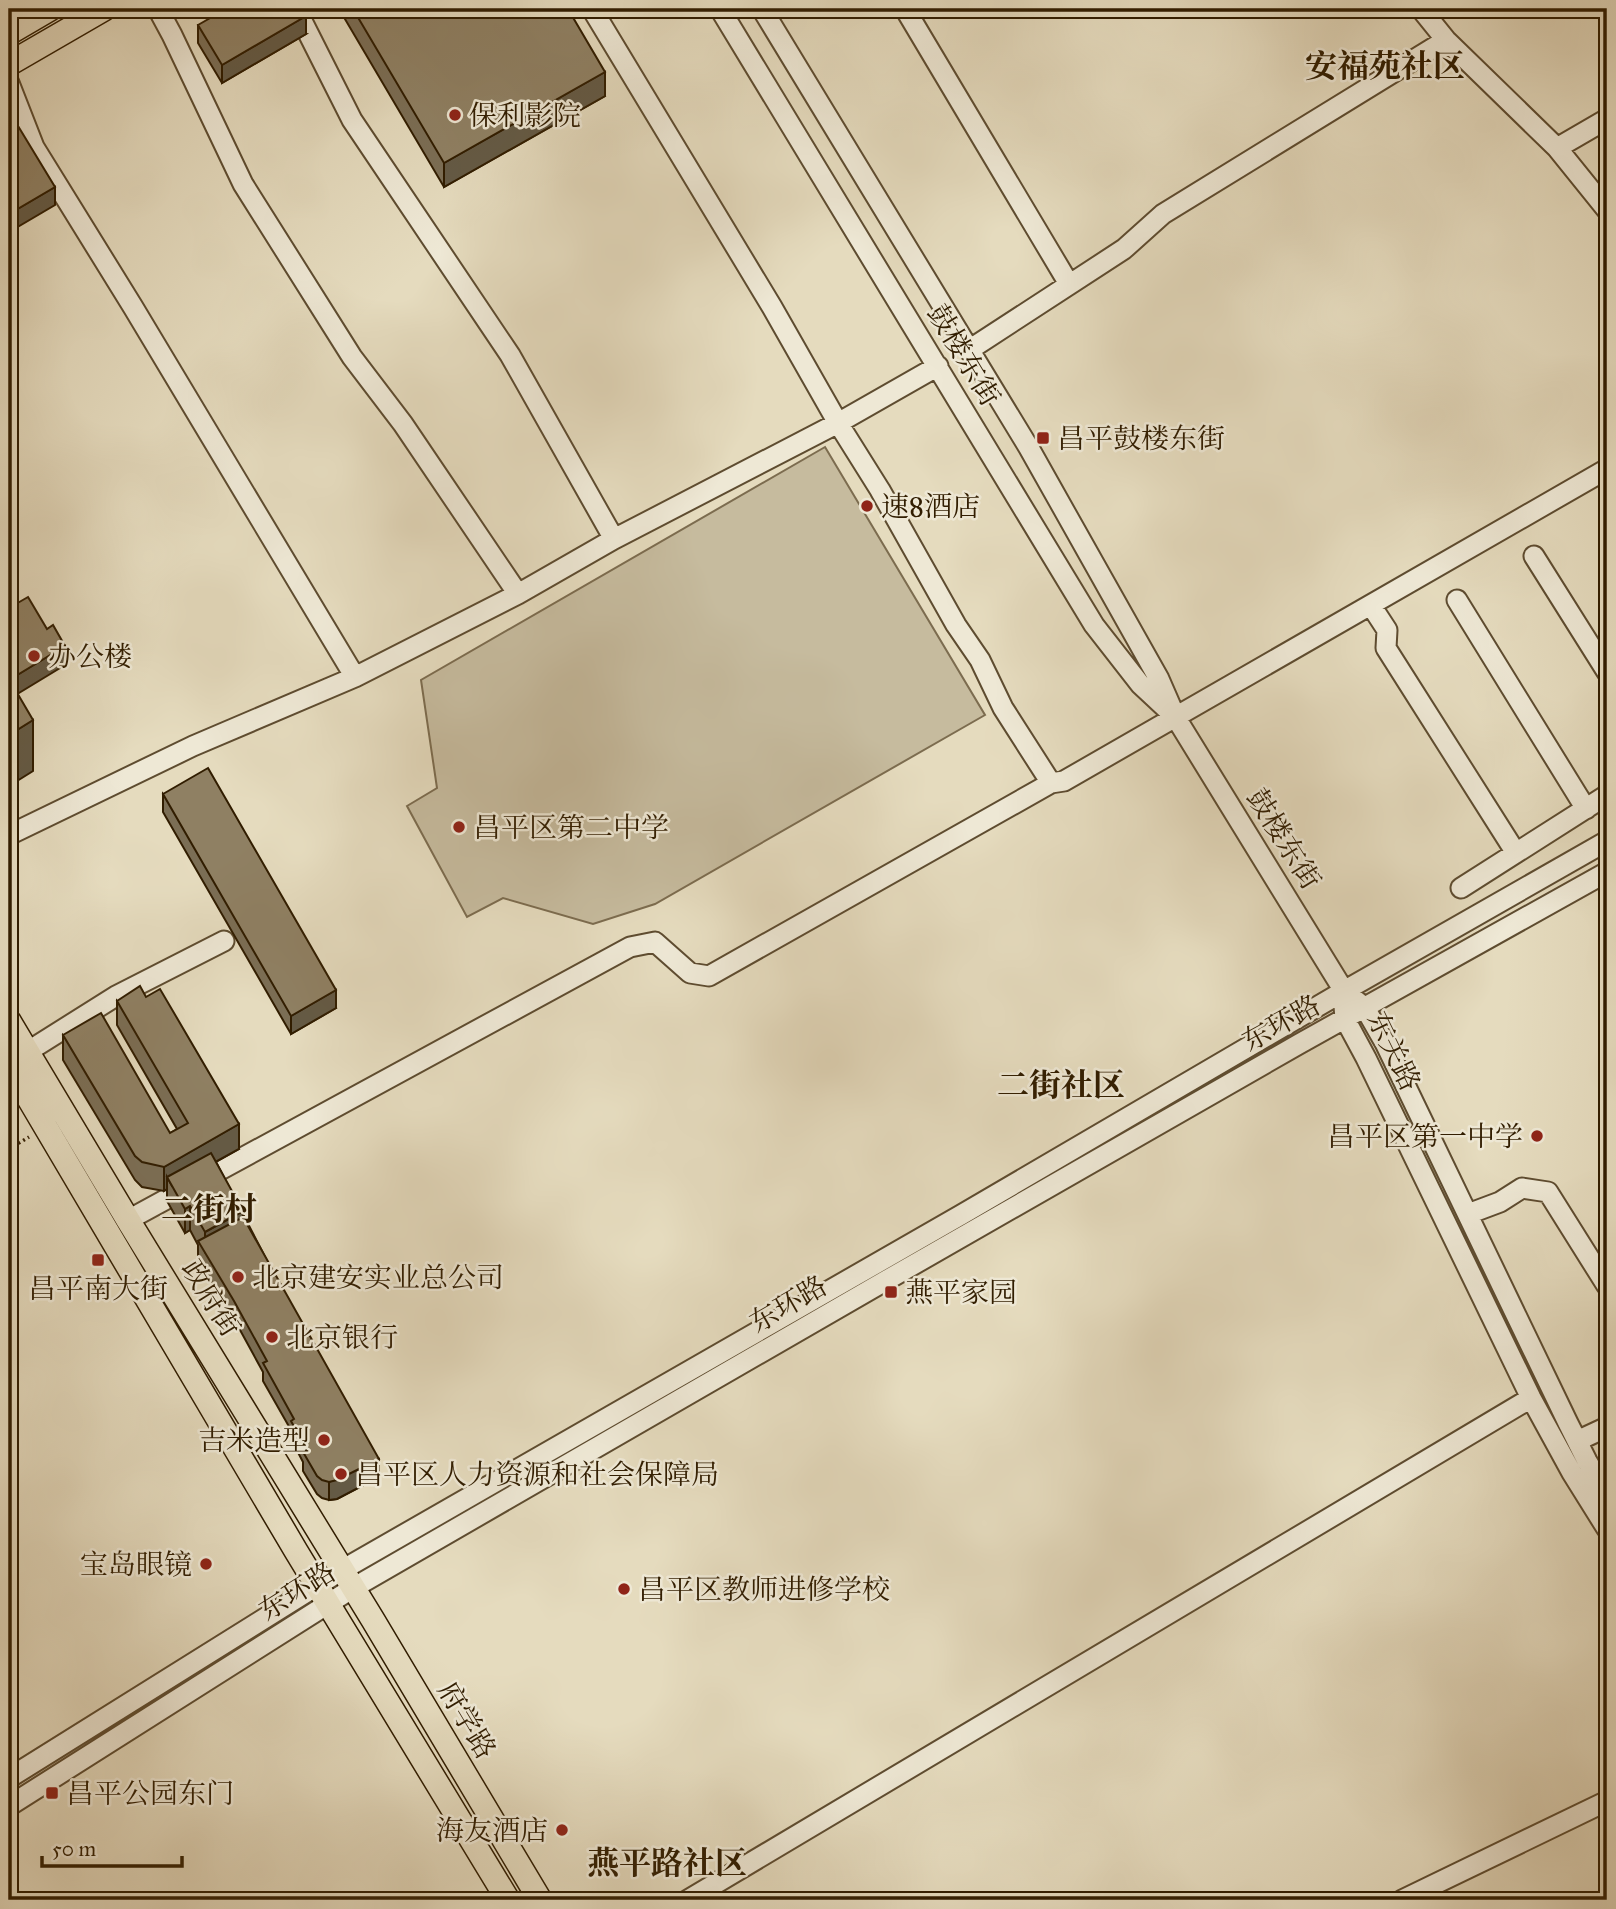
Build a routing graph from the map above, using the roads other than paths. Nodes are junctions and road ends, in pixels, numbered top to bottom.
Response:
1 (50, 9) edge
2 (104, 9) edge
3 (158, 9) edge
4 (296, 9) edge
5 (592, 9) edge
6 (720, 9) edge
7 (762, 9) edge
8 (909, 9) edge
9 (1422, 9) edge
10 (9, 33) edge
11 (1446, 40) junction
12 (9, 64) edge
13 (9, 83) edge
14 (1607, 119) edge
15 (1557, 148) junction
16 (1607, 210) edge
17 (1069, 284) junction
18 (969, 350) junction
19 (938, 366) junction
20 (838, 423) junction
21 (1607, 469) edge
22 (614, 539) junction
23 (1534, 556) dead end
24 (518, 594) junction
25 (1457, 600) dead end
26 (1372, 607) junction
27 (1607, 672) edge
28 (355, 677) junction
29 (1176, 718) junction
30 (1051, 783) junction
31 (1607, 796) edge
32 (1586, 809) junction
33 (9, 835) edge
34 (1607, 841) edge
35 (1516, 853) junction
36 (1607, 872) edge
37 (1461, 888) dead end
38 (224, 941) dead end
39 (1344, 991) junction
40 (1365, 1008) junction
41 (1345, 1019) junction
42 (9, 1021) edge
43 (18, 1059) edge
44 (1468, 1214) junction
45 (128, 1220) junction
46 (1607, 1286) edge
47 (1531, 1398) junction
48 (1607, 1427) edge
49 (1577, 1441) junction
50 (1607, 1495) edge
51 (1607, 1529) edge
52 (347, 1579) junction
53 (323, 1594) junction
54 (9, 1778) edge
55 (1607, 1801) edge
56 (9, 1805) edge
57 (508, 1900) edge
58 (540, 1900) edge
59 (688, 1900) edge
60 (1402, 1900) edge

1 - 10 main road
2 - 12 main road
3 - 24 street
4 - 22 street
5 - 20 street
6 - 19 street, 鼓楼东街
7 - 18 street, 鼓楼东街
8 - 17 street
9 - 11 street
11 - 15 street
11 - 17 street
13 - 28 street
14 - 15 street
15 - 16 street
17 - 18 street
18 - 29 street, 鼓楼东街
19 - 20 street
19 - 29 street, 鼓楼东街
20 - 22 street
20 - 30 street
21 - 26 street
22 - 24 street
23 - 27 street
24 - 28 street
25 - 32 street
26 - 29 street
26 - 35 street
28 - 33 street
29 - 30 street
29 - 39 street, 鼓楼东街
30 - 45 street
31 - 32 street
32 - 35 street
34 - 39 street, 东环路
35 - 37 street
36 - 40 street, 东环路
38 - 43 street
39 - 40 street, 东关路
39 - 41 street, 东关路
39 - 52 street, 东环路
40 - 41 street, 东环路
40 - 44 street, 东关路
41 - 47 street, 东关路
41 - 52 street, 东环路
42 - 43 main road, 政府街
43 - 45 main road, 政府街
43 - 53 main road, 政府街
44 - 46 street
44 - 49 street, 东关路
45 - 52 main road, 政府街
47 - 51 street, 东关路
47 - 59 street
48 - 49 street
49 - 50 street, 东关路
52 - 53 street, 东环路
52 - 58 main road, 府学路
53 - 54 street, 东环路
53 - 56 street, 东环路
53 - 57 main road, 府学路
55 - 60 street

